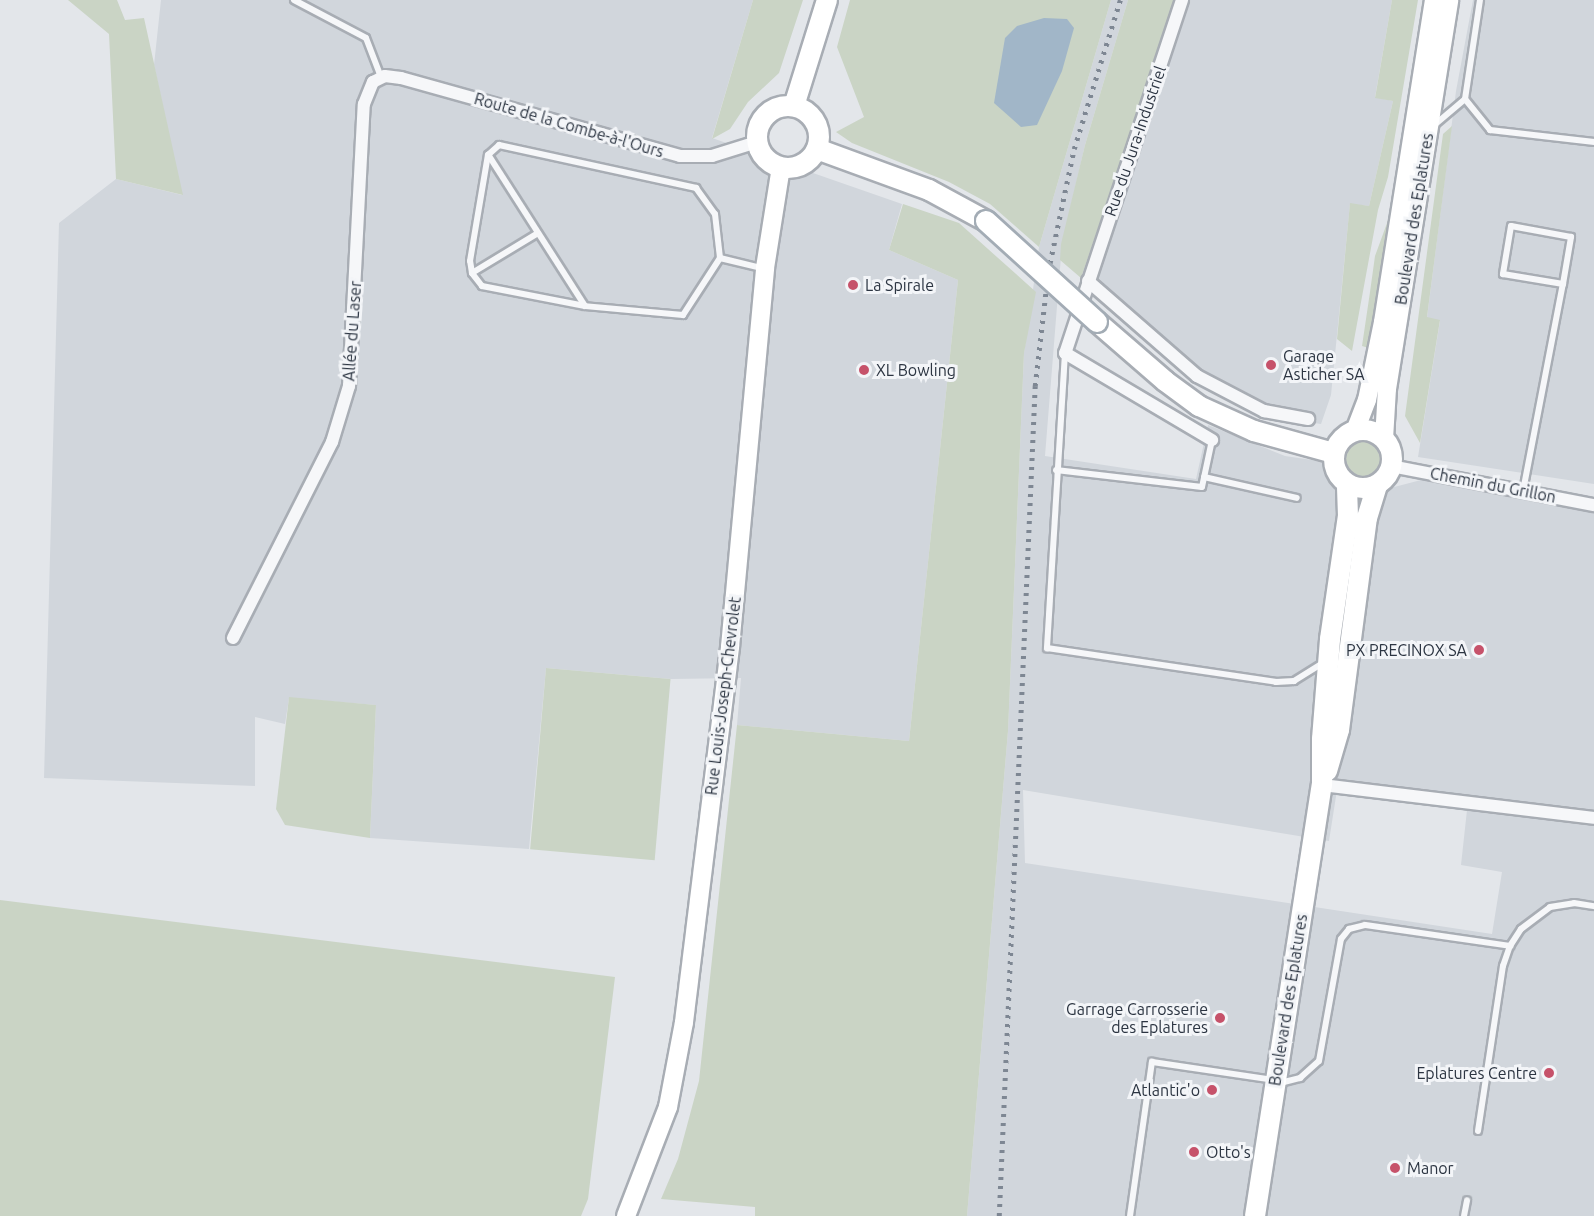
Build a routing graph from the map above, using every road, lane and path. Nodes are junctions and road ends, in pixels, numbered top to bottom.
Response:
1 (294, 0) edge
2 (827, 0) edge
3 (1182, 0) edge
4 (1434, 0) edge
5 (1449, 0) edge
6 (1480, 0) edge
7 (381, 77) junction
8 (1465, 99) junction
9 (794, 106) junction
10 (1429, 129) junction
11 (757, 142) junction
12 (1594, 142) edge
13 (817, 149) junction
14 (488, 155) junction
15 (782, 167) junction
16 (538, 233) junction
17 (720, 258) junction
18 (765, 268) junction
19 (472, 273) junction
20 (1088, 281) junction
21 (1563, 284) junction
22 (585, 306) junction
23 (1065, 353) junction
24 (1308, 419) dead end
25 (1355, 431) junction
26 (1384, 439) junction
27 (1212, 440) joint
28 (1334, 453) junction
29 (1391, 466) junction
30 (1056, 470) junction
31 (1204, 477) junction
32 (1347, 484) junction
33 (1377, 485) junction
34 (1523, 491) junction
35 (1298, 498) dead end
36 (1594, 504) edge
37 (233, 638) dead end
38 (1330, 656) junction
39 (1322, 785) junction
40 (1594, 818) edge
41 (1594, 906) edge
42 (1510, 946) junction
43 (1275, 1082) junction
44 (1478, 1131) dead end
45 (1467, 1200) dead end
46 (626, 1216) edge
47 (1130, 1216) edge
48 (1255, 1216) edge
49 (1464, 1216) edge

1 - 7 lane
2 - 9 main road
3 - 20 street, Rue du Jura-Industriel
4 - 25 main road, Boulevard des Eplatures
5 - 10 main road, Boulevard des Eplatures
6 - 8 lane
7 - 11 street, Route de la Combe-à-l'Ours
7 - 37 street, Allée du Laser
8 - 10 lane
8 - 12 lane
9 - 11 main road
9 - 13 main road
10 - 26 main road, Boulevard des Eplatures
11 - 15 main road
13 - 15 main road
13 - 28 main road, bridge
14 - 16 lane
14 - 17 lane
14 - 19 lane
15 - 18 main road, Rue Louis-Joseph-Chevrolet
16 - 19 lane
16 - 22 lane
17 - 18 lane
17 - 22 lane
18 - 46 main road, Rue Louis-Joseph-Chevrolet
19 - 22 lane
20 - 23 street, Rue du Jura-Industriel
20 - 24 street
21 - 21 lane
21 - 34 lane
23 - 27 street
23 - 30 lane
25 - 26 main road
25 - 28 main road
26 - 29 main road
27 - 31 lane
28 - 32 main road
29 - 33 main road
29 - 34 street, Chemin du Grillon
30 - 31 lane
30 - 38 lane
31 - 35 lane
32 - 33 main road
32 - 38 main road, Boulevard des Eplatures
33 - 39 main road, Boulevard des Eplatures
34 - 36 street, Chemin du Grillon
38 - 39 main road, Boulevard des Eplatures
39 - 40 street
39 - 43 main road, Boulevard des Eplatures
41 - 42 lane
42 - 43 lane
42 - 44 lane
43 - 47 lane
43 - 48 main road, Boulevard des Eplatures
45 - 49 lane

